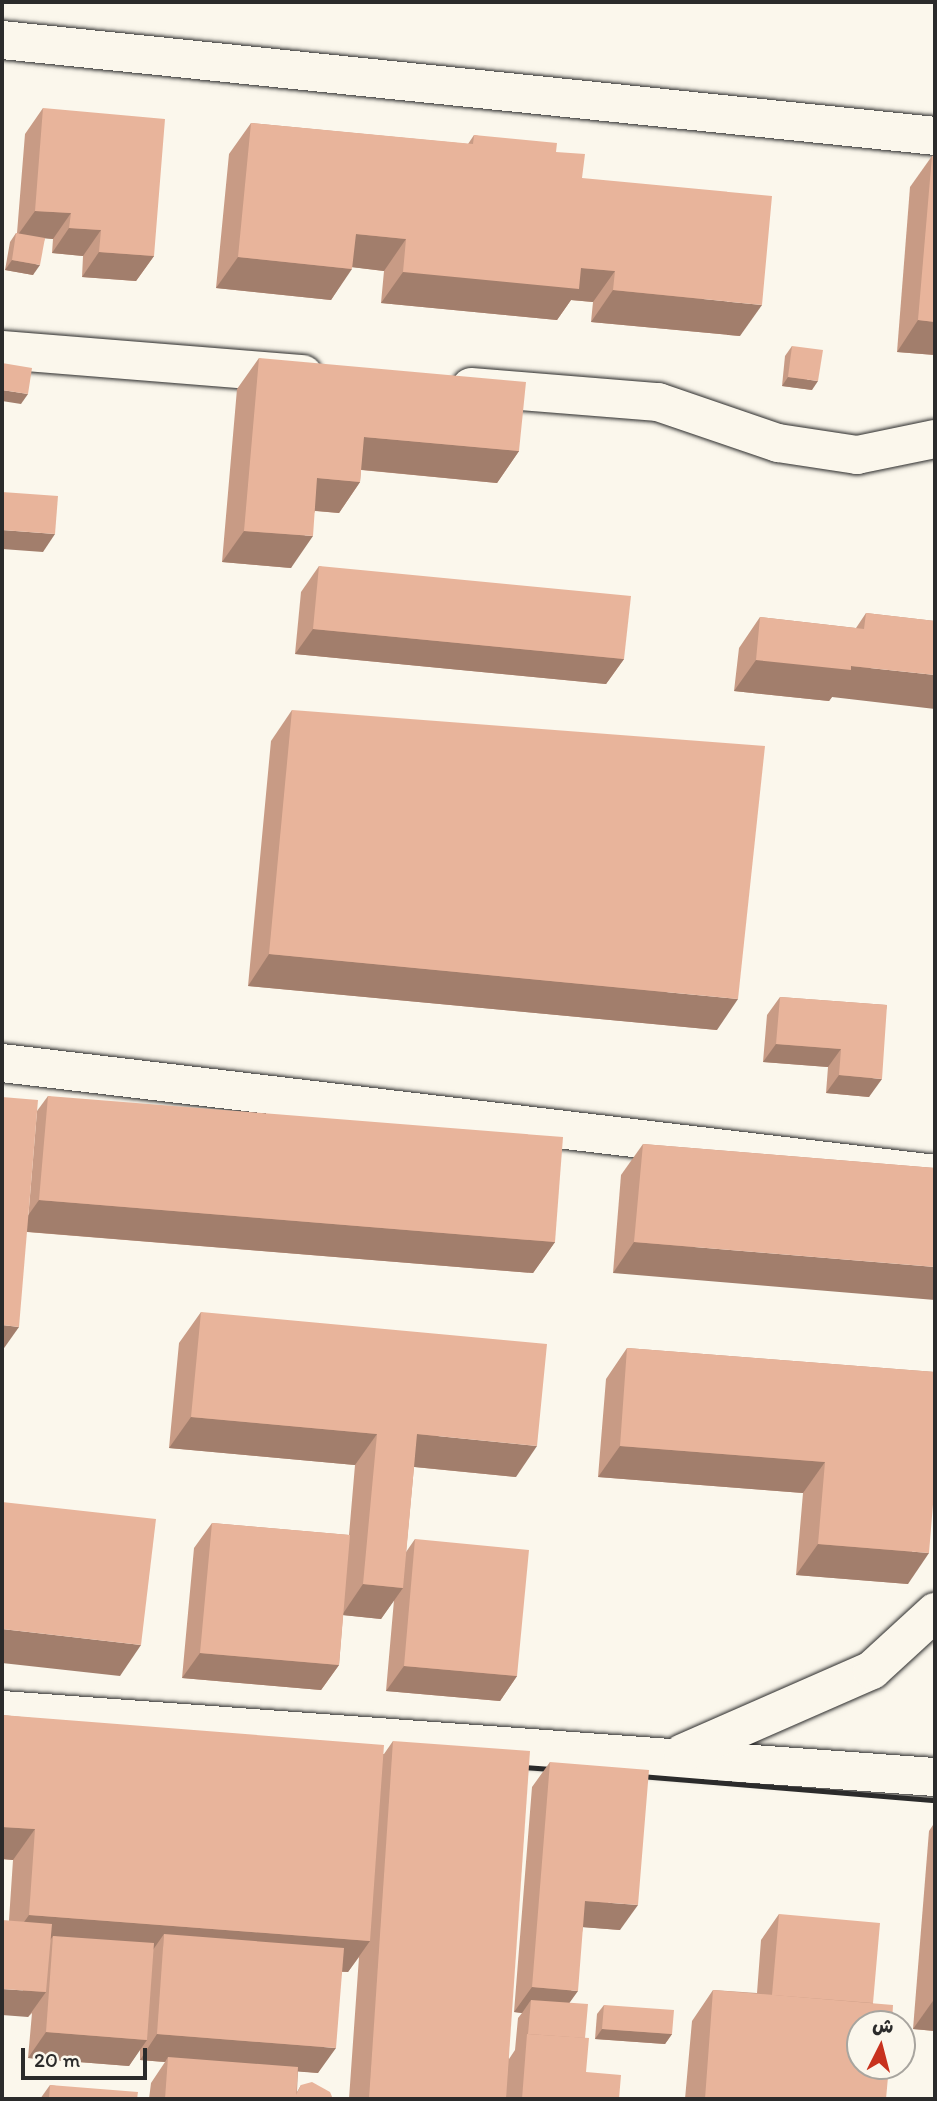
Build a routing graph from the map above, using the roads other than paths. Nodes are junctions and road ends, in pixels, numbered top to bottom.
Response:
1 (2, 40) edge
2 (935, 136) edge
3 (2, 350) edge
4 (337, 377) edge
5 (434, 384) edge
6 (935, 439) edge
7 (2, 1063) edge
8 (935, 1174) edge
9 (935, 1612) edge
10 (2, 1710) edge
11 (678, 1755) junction
12 (935, 1777) edge

1 - 2 street
3 - 4 street
5 - 6 street
7 - 8 street
9 - 11 street
10 - 11 street
11 - 12 street

